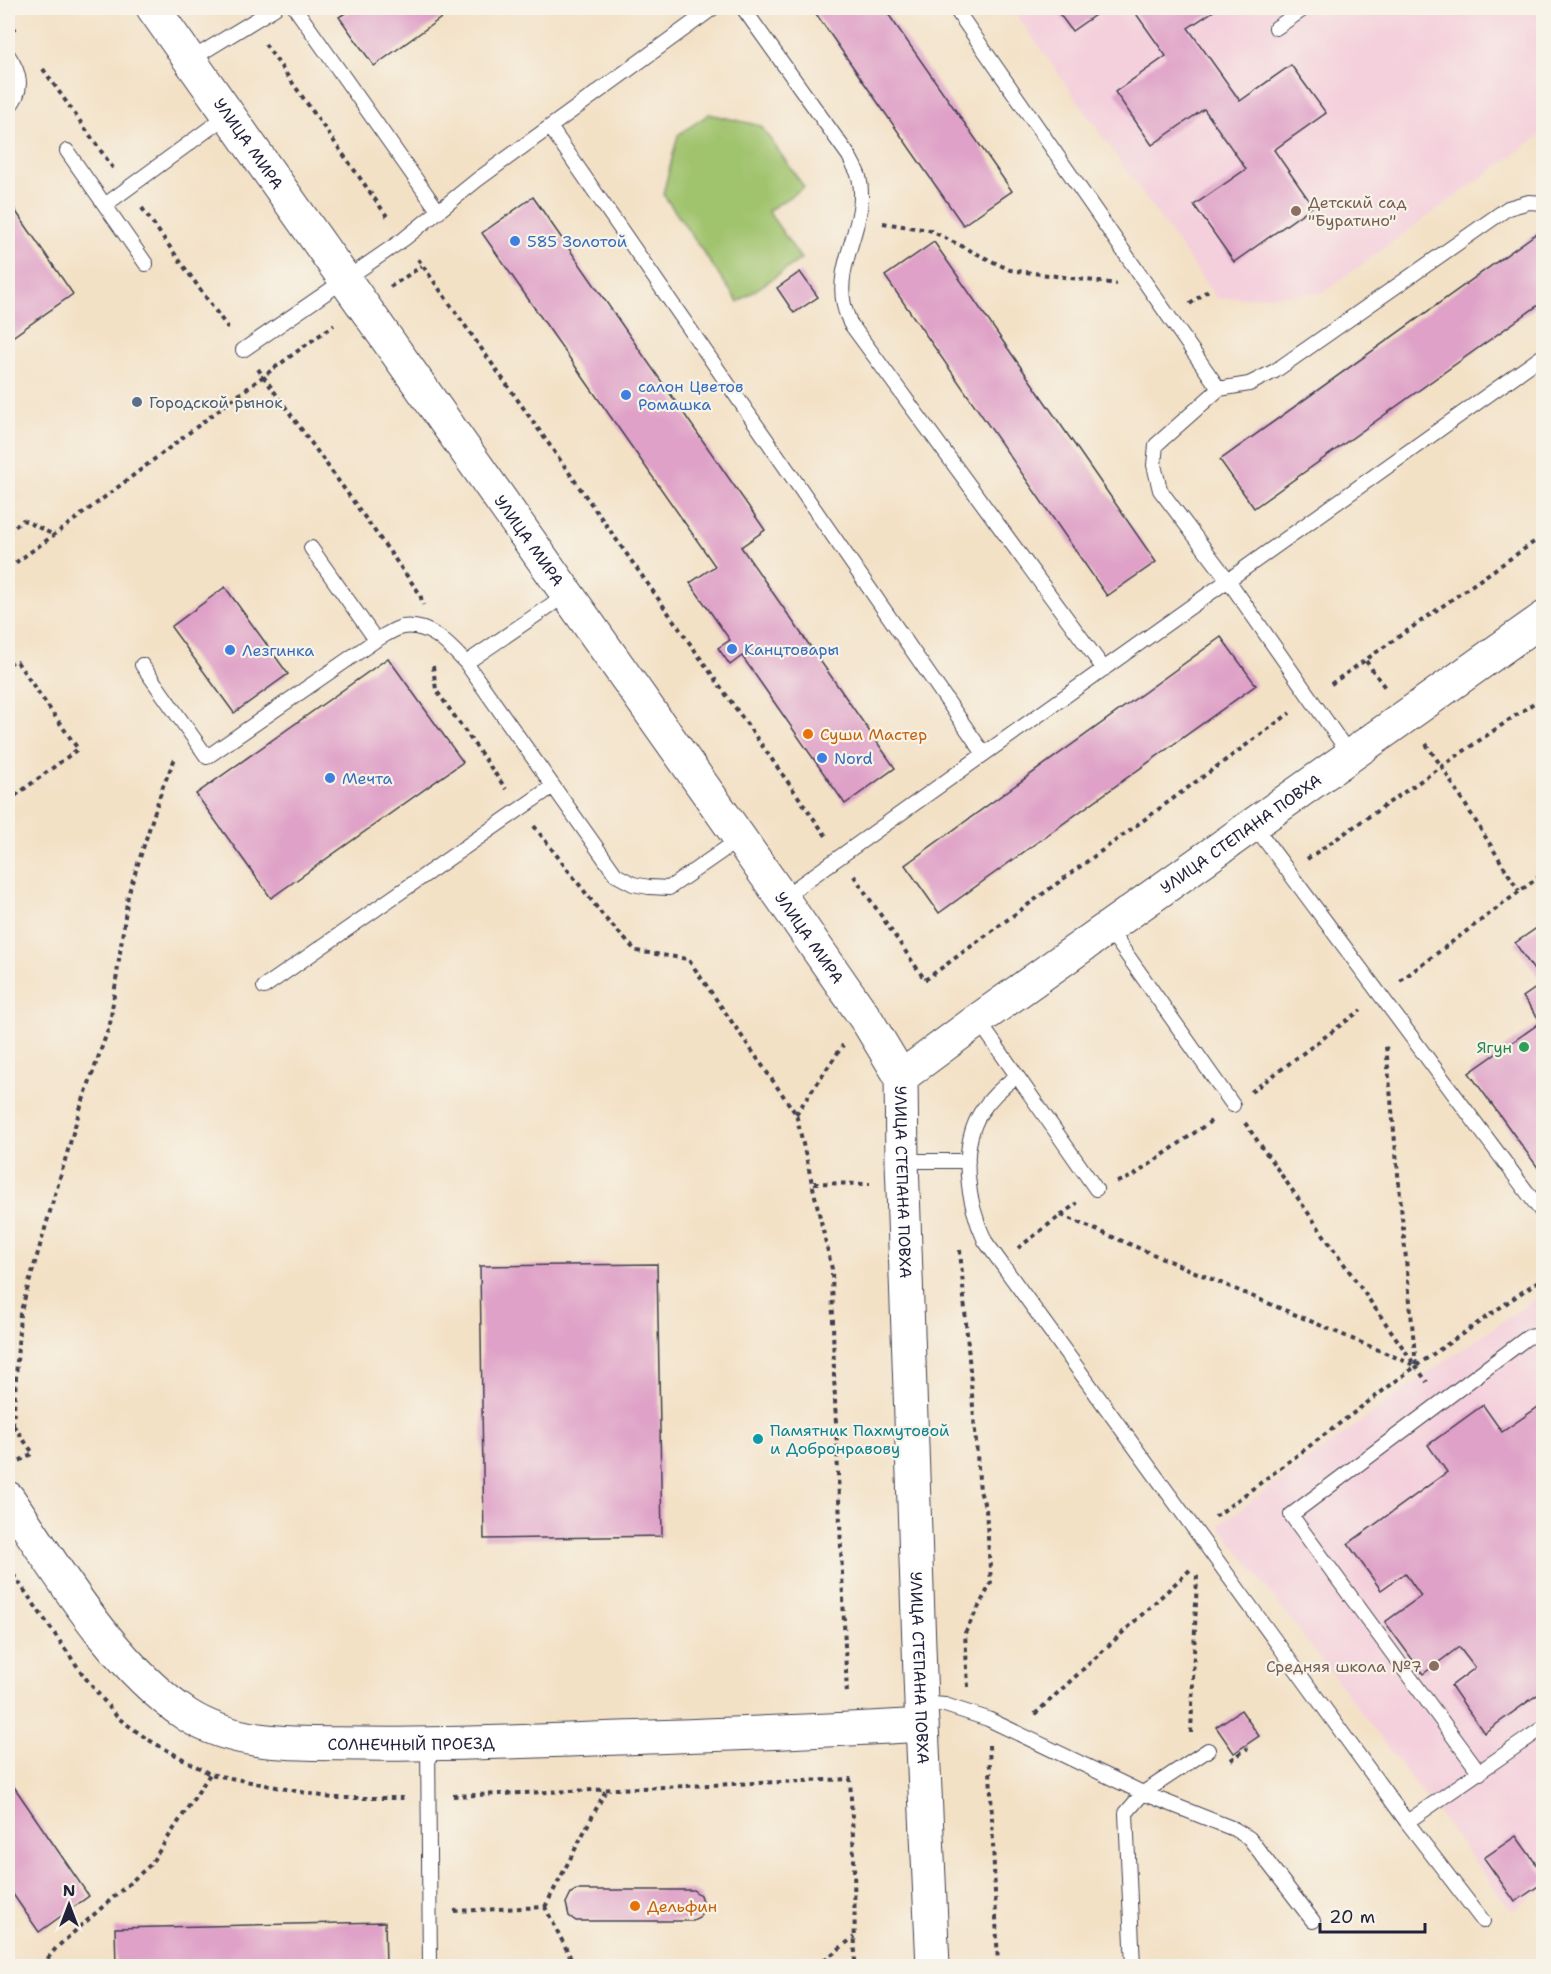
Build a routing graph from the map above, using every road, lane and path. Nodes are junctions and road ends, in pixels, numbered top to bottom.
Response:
1 (153, 8) edge
2 (275, 8) edge
3 (295, 8) edge
4 (713, 8) edge
5 (743, 8) edge
6 (955, 8) edge
7 (1305, 8) edge
8 (8, 20) edge
9 (250, 22) junction
10 (1276, 28) dead end
11 (21, 38) dead end
12 (8, 55) edge
13 (190, 60) junction
14 (41, 66) dead end
15 (8, 108) edge
16 (229, 114) junction
17 (550, 127) junction
18 (67, 151) dead end
19 (128, 188) junction
20 (1544, 203) edge
21 (105, 205) junction
22 (439, 212) junction
23 (858, 219) junction
24 (404, 240) junction
25 (146, 264) dead end
26 (345, 279) junction
27 (1151, 289) junction
28 (243, 350) junction
29 (1544, 355) edge
30 (262, 376) junction
31 (1218, 389) junction
32 (8, 532) edge
33 (1544, 535) edge
34 (54, 536) junction
35 (311, 548) dead end
36 (8, 568) edge
37 (1228, 580) junction
38 (567, 594) junction
39 (1544, 618) edge
40 (427, 629) junction
41 (376, 640) junction
42 (1366, 660) junction
43 (8, 663) edge
44 (466, 663) junction
45 (142, 665) dead end
46 (1104, 669) junction
47 (1544, 696) edge
48 (1310, 698) junction
49 (1406, 717) junction
50 (187, 730) junction
51 (984, 754) junction
52 (1350, 755) junction
53 (1442, 767) junction
54 (553, 786) junction
55 (8, 801) edge
56 (520, 809) junction
57 (1254, 824) junction
58 (738, 840) junction
59 (841, 856) junction
60 (1289, 871) junction
61 (1544, 873) edge
62 (1519, 891) junction
63 (782, 898) junction
64 (1108, 927) junction
65 (264, 987) dead end
66 (1382, 995) junction
67 (978, 1020) junction
68 (848, 1037) dead end
69 (1017, 1076) junction
70 (901, 1077) junction
71 (1233, 1105) junction
72 (796, 1114) junction
73 (902, 1161) junction
74 (968, 1161) junction
75 (813, 1183) junction
76 (872, 1184) dead end
77 (1096, 1189) junction
78 (1061, 1215) junction
79 (1544, 1215) edge
80 (959, 1246) dead end
81 (999, 1262) junction
82 (1544, 1276) edge
83 (1544, 1335) edge
84 (1416, 1366) junction
85 (1440, 1404) junction
86 (8, 1418) edge
87 (13, 1425) junction
88 (8, 1468) edge
89 (8, 1498) edge
90 (1197, 1531) junction
91 (847, 1697) dead end
92 (969, 1712) junction
93 (921, 1714) junction
94 (988, 1719) junction
95 (1544, 1727) edge
96 (1015, 1732) junction
97 (428, 1745) junction
98 (1208, 1750) dead end
99 (1190, 1762) junction
100 (1480, 1773) junction
101 (210, 1774) dead end
102 (850, 1779) dead end
103 (606, 1790) dead end
104 (1143, 1793) junction
105 (1407, 1822) junction
106 (545, 1907) junction
107 (429, 1912) junction
108 (1313, 1921) dead end
109 (1483, 1921) dead end
110 (854, 1937) junction
111 (42, 1966) edge
112 (430, 1966) edge
113 (575, 1966) edge
114 (818, 1966) edge
115 (855, 1966) edge
116 (933, 1966) edge
117 (998, 1966) edge
118 (1132, 1966) edge

1 - 13 street, УЛИЦА МИРА
2 - 9 lane
3 - 22 lane
4 - 17 lane
5 - 23 lane
6 - 27 lane
7 - 10 lane
8 - 11 path
9 - 13 lane
9 - 24 path
12 - 15 lane
13 - 16 street, УЛИЦА МИРА
14 - 19 path
16 - 19 lane
16 - 26 street, УЛИЦА МИРА
17 - 22 lane
17 - 51 lane
18 - 21 lane
19 - 21 lane
19 - 28 path
20 - 31 lane
21 - 25 lane
22 - 24 lane
23 - 27 path
23 - 46 lane
24 - 26 lane
24 - 59 path
26 - 28 lane
26 - 38 street, УЛИЦА МИРА
27 - 31 lane
28 - 30 path
29 - 37 lane
30 - 34 path
30 - 40 path
31 - 37 lane
32 - 34 path
33 - 42 path
34 - 36 path
35 - 41 lane
37 - 46 lane
37 - 48 lane
38 - 44 lane
38 - 58 street, УЛИЦА МИРА
39 - 49 street, УЛИЦА СТЕПАНА ПОВХА
40 - 41 lane
40 - 44 lane
40 - 56 path
41 - 50 lane
42 - 48 path
42 - 49 path
43 - 55 path
44 - 54 lane
45 - 50 lane
46 - 51 lane
47 - 53 path
48 - 52 lane
48 - 59 path
49 - 52 street, УЛИЦА СТЕПАНА ПОВХА
49 - 53 path
50 - 87 path
51 - 59 lane
52 - 57 street, УЛИЦА СТЕПАНА ПОВХА
53 - 60 path
53 - 62 path
54 - 56 lane
54 - 58 lane
56 - 65 lane
56 - 72 path
57 - 60 lane
57 - 64 street, УЛИЦА СТЕПАНА ПОВХА
58 - 63 street, УЛИЦА МИРА
59 - 63 lane
60 - 66 lane
61 - 62 path
62 - 66 path
63 - 70 street, УЛИЦА МИРА
64 - 67 street, УЛИЦА СТЕПАНА ПОВХА
64 - 71 lane
66 - 71 path
66 - 79 lane
66 - 84 path
67 - 69 lane
67 - 70 street, УЛИЦА СТЕПАНА ПОВХА
68 - 72 path
69 - 74 lane
69 - 77 lane
70 - 73 street, УЛИЦА СТЕПАНА ПОВХА
71 - 77 path
71 - 84 path
72 - 75 path
73 - 74 lane
73 - 93 street, УЛИЦА СТЕПАНА ПОВХА
74 - 81 lane
75 - 76 path
75 - 91 path
77 - 78 path
78 - 81 path
78 - 84 path
80 - 92 path
81 - 90 lane
82 - 84 path
83 - 85 lane
84 - 85 path
84 - 90 path
85 - 100 lane
86 - 87 path
87 - 88 path
89 - 97 street, СОЛНЕЧНЫЙ ПРОЕЗД
90 - 105 lane
92 - 93 lane
92 - 94 lane
93 - 97 street, СОЛНЕЧНЫЙ ПРОЕЗД
93 - 116 street, УЛИЦА СТЕПАНА ПОВХА
94 - 96 lane
94 - 117 path
95 - 100 lane
96 - 99 path
96 - 104 lane
97 - 107 lane
98 - 99 lane
99 - 104 lane
100 - 105 lane
101 - 111 path
102 - 110 path
103 - 106 path
104 - 108 lane
104 - 118 lane
105 - 109 lane
106 - 107 path
106 - 113 path
107 - 112 lane
110 - 114 path
110 - 115 path

